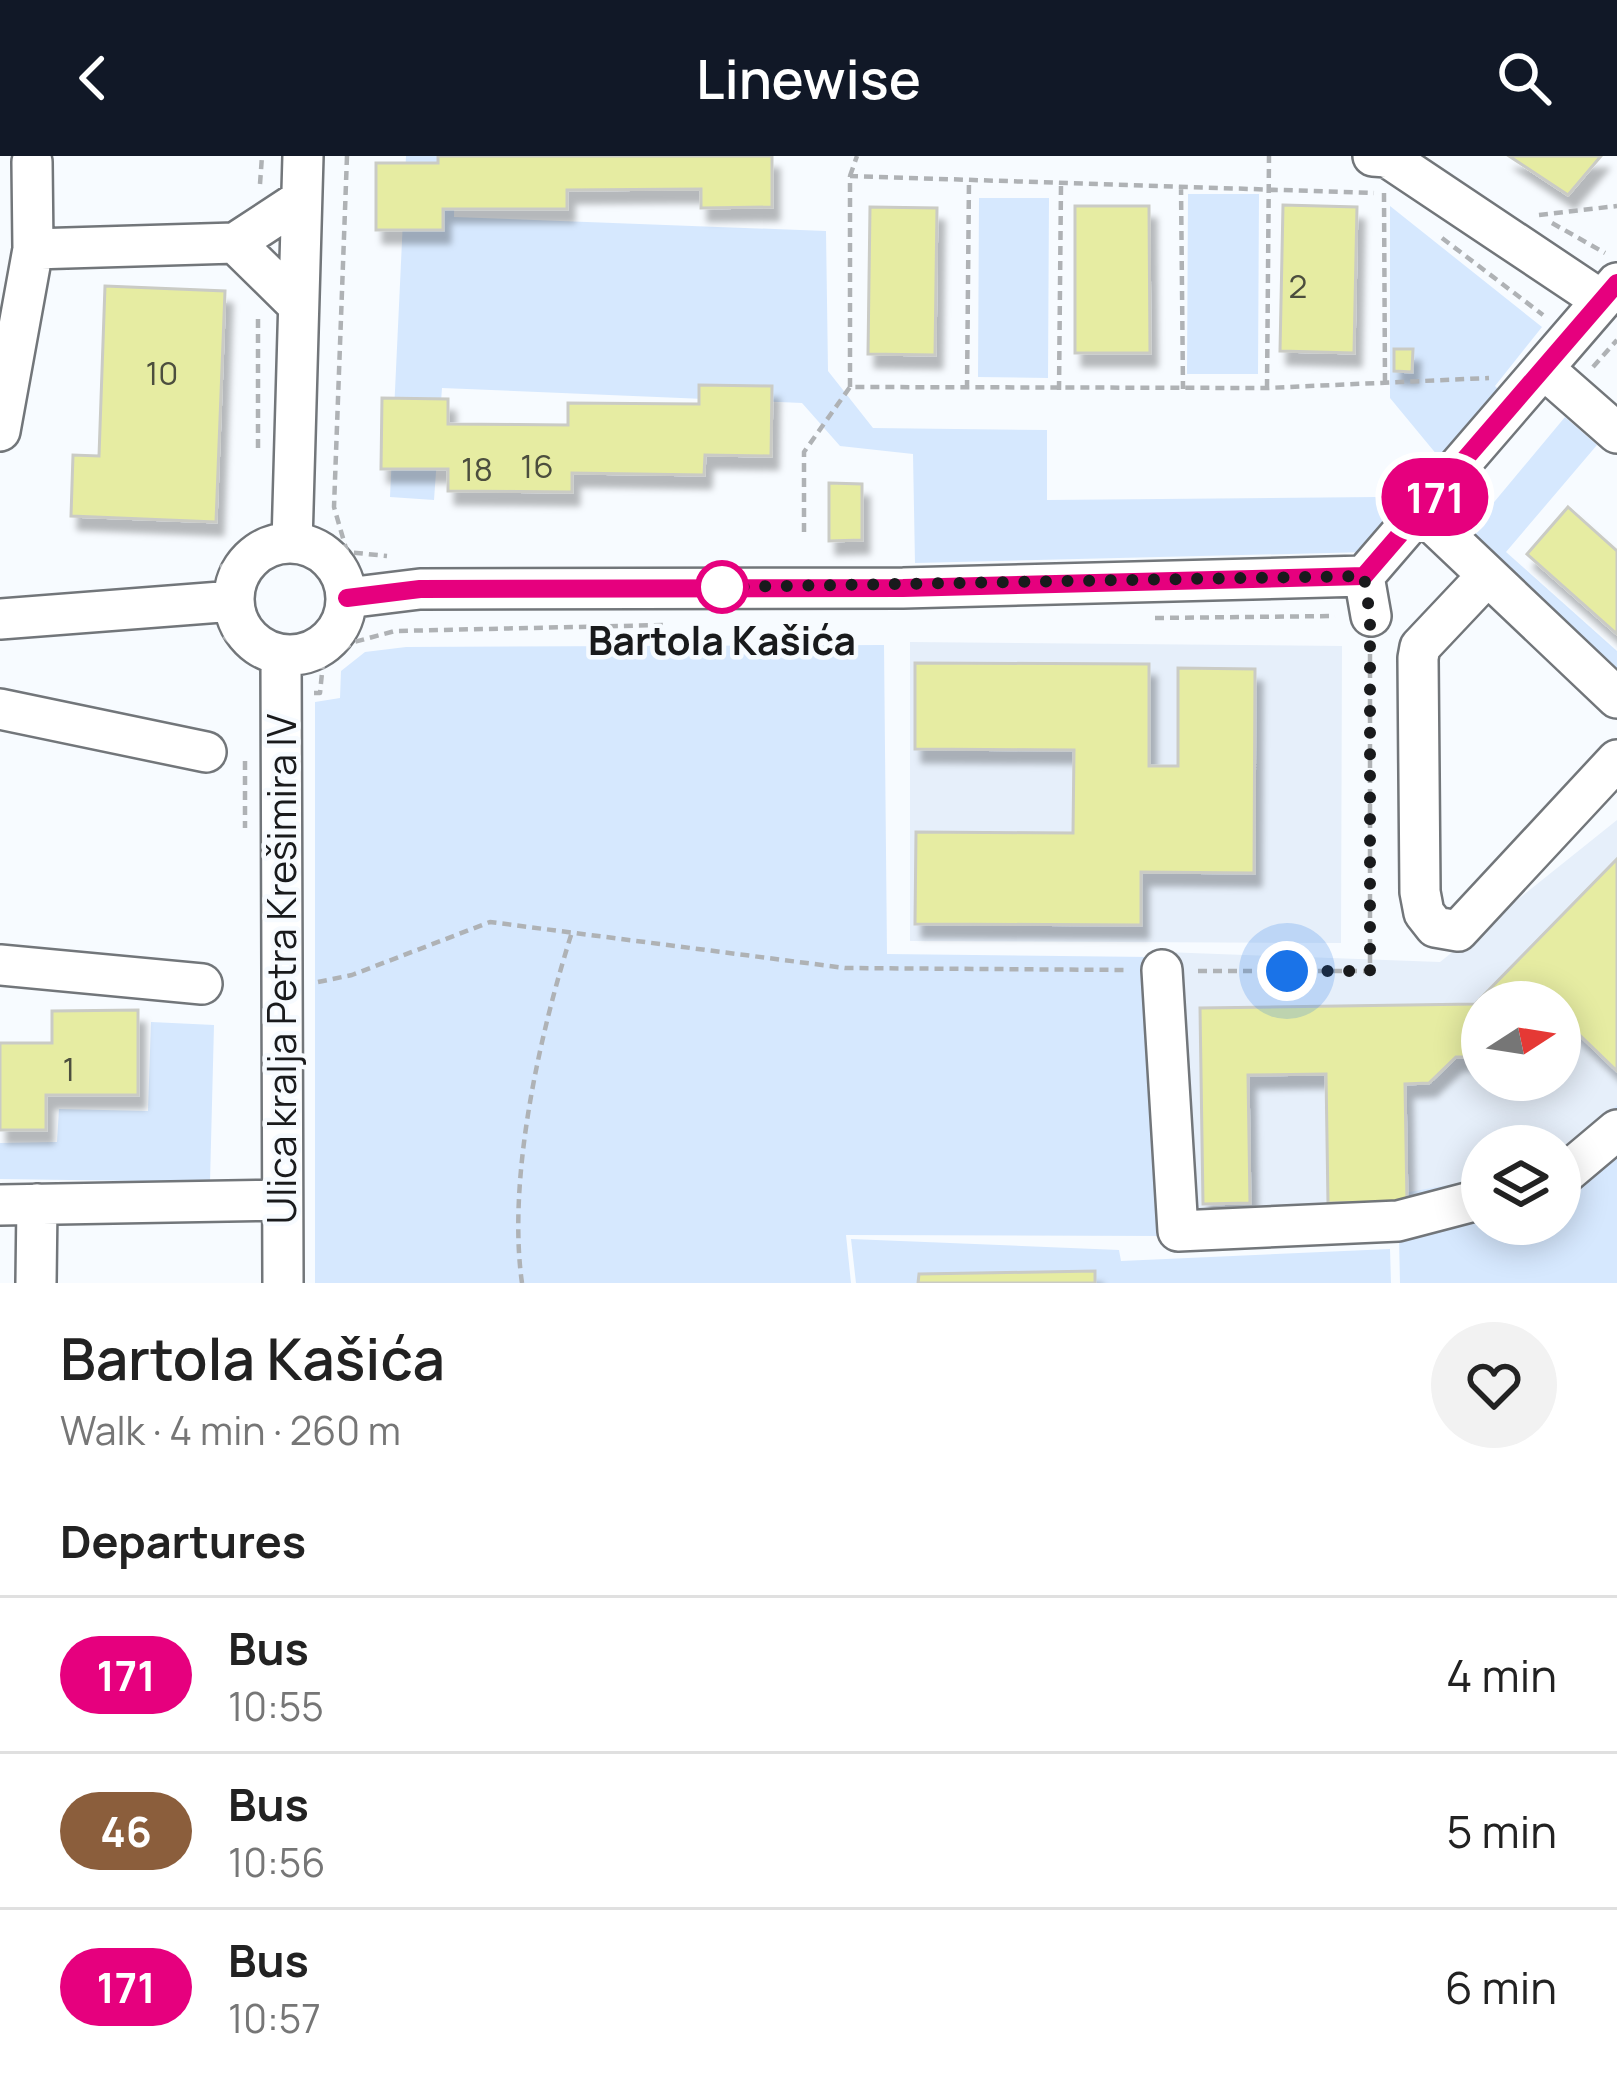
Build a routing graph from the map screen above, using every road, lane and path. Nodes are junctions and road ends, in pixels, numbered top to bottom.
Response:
1 (262, 156) edge
2 (302, 156) edge
3 (346, 156) edge
4 (857, 156) edge
5 (1269, 156) edge
6 (32, 162) dead end
7 (1379, 175) edge
8 (850, 176) junction
9 (969, 179) junction
10 (1061, 184) junction
11 (1181, 186) junction
12 (1269, 186) junction
13 (299, 201) junction
14 (1401, 206) dead end
15 (1617, 206) edge
16 (1538, 215) dead end
17 (1436, 233) dead end
18 (250, 245) junction
19 (33, 249) junction
20 (1609, 292) edge
21 (295, 302) junction
22 (1557, 326) dead end
23 (1544, 369) junction
24 (1492, 377) dead end
25 (1385, 386) junction
26 (850, 387) junction
27 (1267, 388) junction
28 (967, 389) junction
29 (1059, 389) junction
30 (1183, 389) junction
31 (0, 431) edge
32 (1617, 433) edge
33 (258, 465) dead end
34 (1422, 513) junction
35 (804, 532) dead end
36 (275, 538) junction
37 (396, 558) dead end
38 (203, 575) dead end
39 (1364, 576) junction
40 (1486, 576) junction
41 (347, 598) junction
42 (220, 612) junction
43 (1370, 616) junction
44 (1135, 618) dead end
45 (0, 619) edge
46 (676, 625) dead end
47 (273, 679) junction
48 (1617, 698) edge
49 (0, 709) edge
50 (206, 752) dead end
51 (1617, 760) edge
52 (572, 932) junction
53 (0, 964) edge
54 (1162, 970) junction
55 (202, 984) dead end
56 (283, 988) junction
57 (1617, 1130) edge
58 (1581, 1160) edge
59 (282, 1200) junction
60 (18, 1204) edge
61 (1461, 1204) edge
62 (36, 1283) edge
63 (284, 1283) edge
64 (522, 1283) edge

1 - 18 path
2 - 13 street
3 - 37 path
4 - 8 path
5 - 12 path
6 - 19 street
7 - 12 path
7 - 14 path
7 - 20 street
7 - 25 path
8 - 9 path
8 - 26 path
9 - 10 path
9 - 28 path
10 - 11 path
10 - 29 path
11 - 12 path
11 - 30 path
12 - 27 path
13 - 18 street
13 - 21 street
15 - 16 path
17 - 22 path
18 - 19 street
18 - 21 street
18 - 33 path
19 - 31 street
20 - 23 street
21 - 36 street
23 - 32 street
23 - 34 street
24 - 25 path
25 - 27 path
26 - 28 path
26 - 35 path
27 - 30 path
28 - 29 path
29 - 30 path
34 - 39 street
34 - 40 street
36 - 38 path
36 - 41 street
36 - 42 street
39 - 41 street
39 - 43 street
40 - 48 street
40 - 51 street
41 - 47 street
42 - 45 street
42 - 47 path
42 - 47 street
43 - 44 path
43 - 54 path
46 - 47 path
47 - 56 street, Ulica kralja Petra Krešimira IV
49 - 50 street
52 - 54 path
52 - 56 path
52 - 64 path
53 - 55 street
54 - 61 street
56 - 59 street, Ulica kralja Petra Krešimira IV
57 - 58 street
59 - 60 street
59 - 63 street, Ulica kralja Petra Krešimira IV
60 - 62 street

